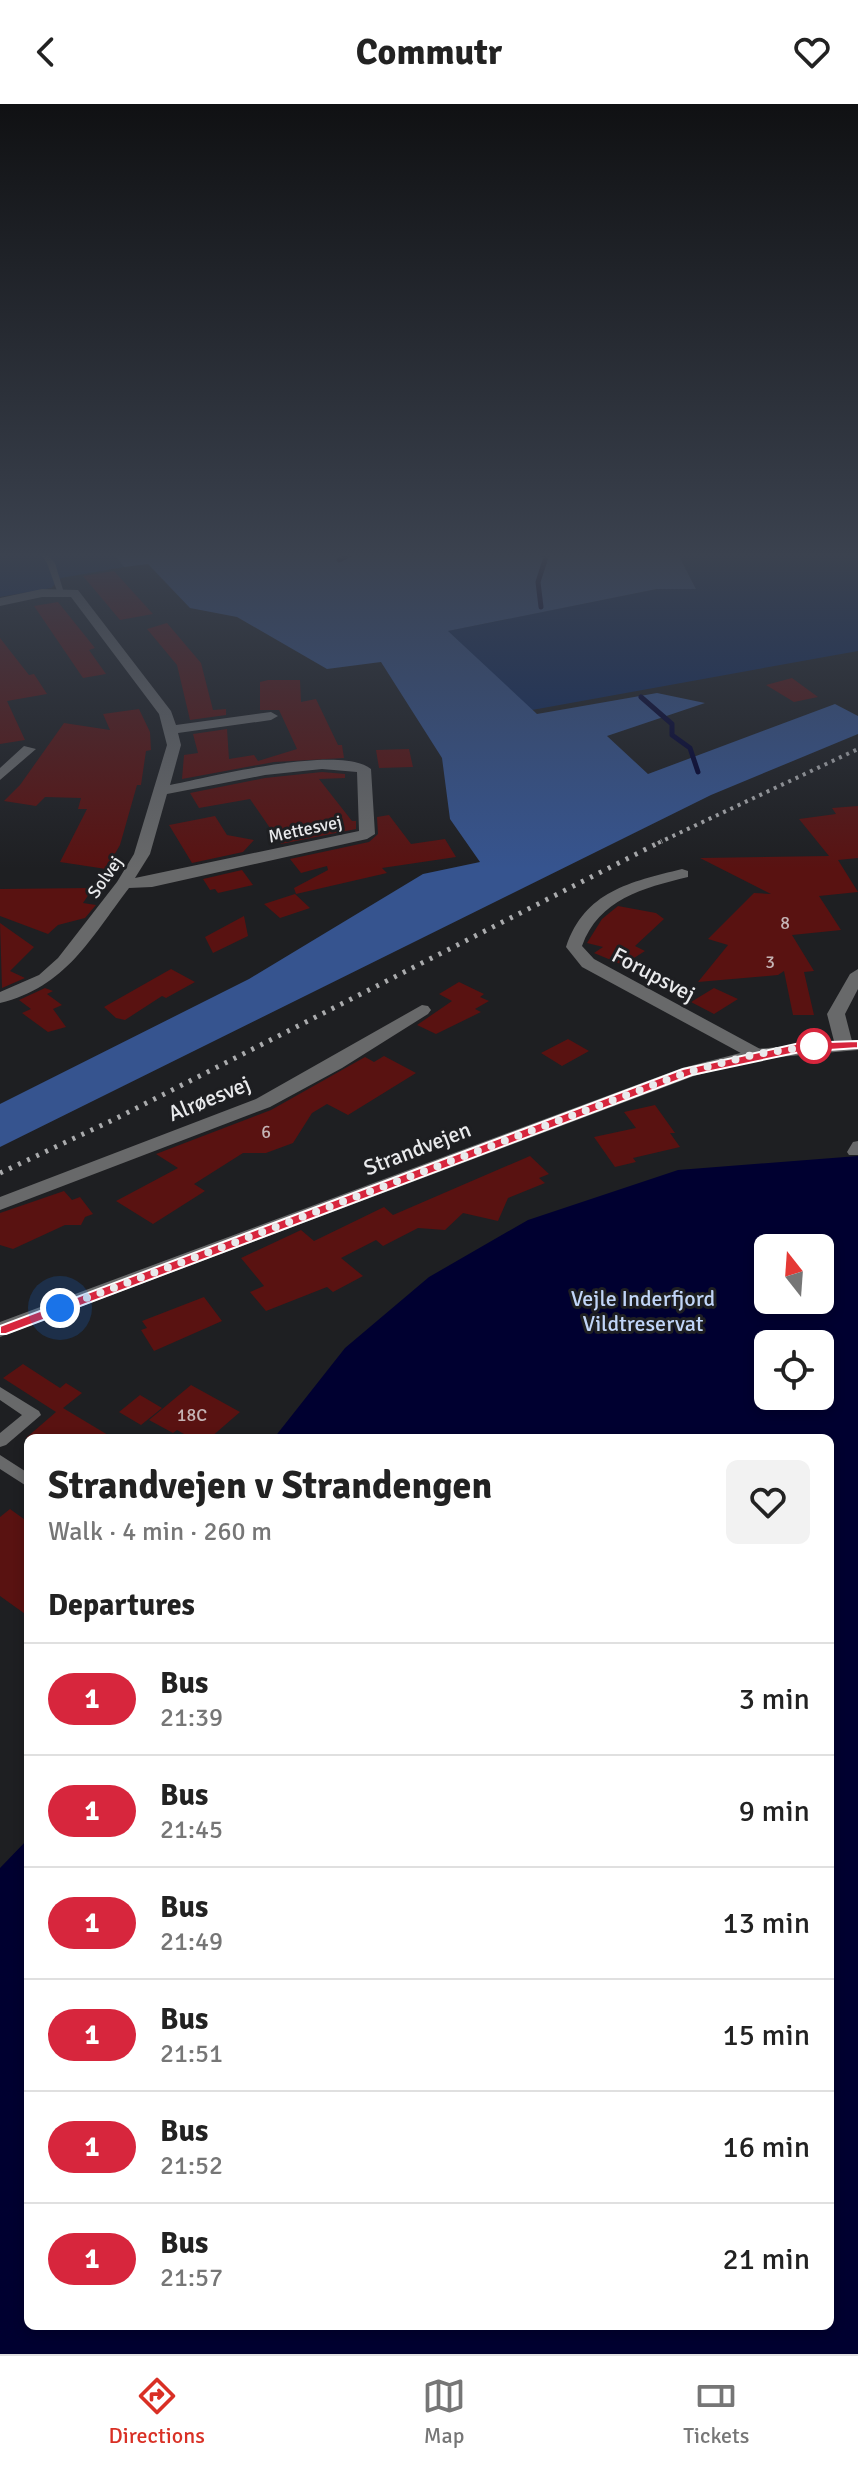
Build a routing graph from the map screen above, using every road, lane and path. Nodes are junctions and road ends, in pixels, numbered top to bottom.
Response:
1 (126, 659) edge
2 (271, 716) dead end
3 (173, 730) junction
4 (29, 749) dead end
5 (0, 776) edge
6 (160, 791) junction
7 (682, 874) dead end
8 (124, 884) junction
9 (858, 974) edge
10 (0, 998) edge
11 (422, 1010) dead end
12 (851, 1045) edge
13 (756, 1054) junction
14 (0, 1204) edge
15 (0, 1330) edge
16 (0, 1392) edge
17 (0, 1441) edge
18 (0, 1461) edge
19 (24, 1478) edge

1 - 3 street
2 - 3 street
3 - 6 street, Solvej
4 - 5 street
6 - 8 street, Solvej
6 - 8 street, Mettesvej
7 - 13 street, Forupsvej
8 - 10 street, Solvej
9 - 12 street
11 - 14 street, Alrøesvej
12 - 13 street, Strandvejen
13 - 15 street, Strandvejen
16 - 17 lane
18 - 19 lane

